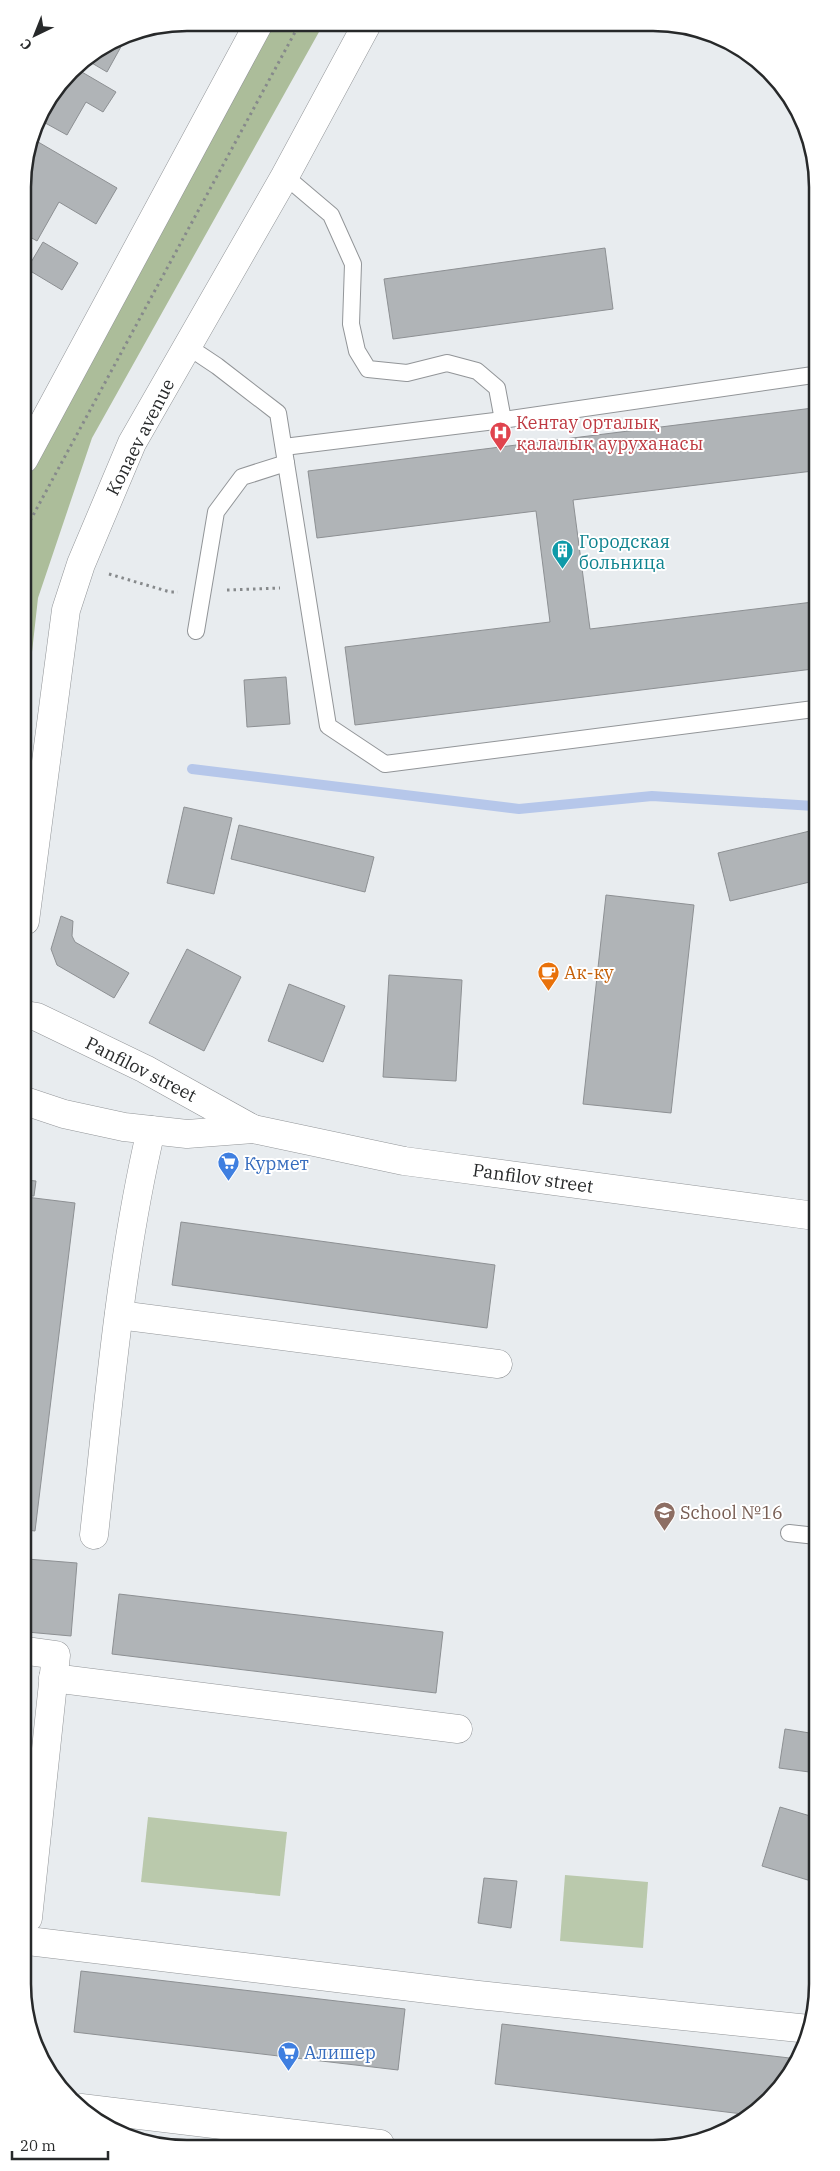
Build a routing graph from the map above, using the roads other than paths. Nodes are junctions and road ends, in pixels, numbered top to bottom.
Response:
1 (254, 32) edge
2 (363, 32) edge
3 (285, 176) junction
4 (187, 346) junction
5 (809, 376) edge
6 (502, 420) junction
7 (32, 444) edge
8 (285, 455) junction
9 (196, 631) dead end
10 (809, 710) edge
11 (32, 871) edge
12 (32, 1016) edge
13 (31, 1103) edge
14 (253, 1129) junction
15 (151, 1130) junction
16 (808, 1215) edge
17 (119, 1315) junction
18 (498, 1364) dead end
19 (789, 1533) dead end
20 (94, 1535) dead end
21 (808, 1535) edge
22 (31, 1652) edge
23 (53, 1678) junction
24 (458, 1729) dead end
25 (31, 1889) edge
26 (31, 1941) edge
27 (802, 2028) edge
28 (94, 2110) edge
29 (347, 2140) edge

1 - 7 street
2 - 3 street, Konaev avenue
3 - 4 street, Konaev avenue
3 - 6 lane
4 - 8 lane
4 - 11 street, Konaev avenue
5 - 6 lane
6 - 8 lane
8 - 9 lane
8 - 10 lane
12 - 14 street, Panfilov street
13 - 15 street, Panfilov street
14 - 15 street, Panfilov street
14 - 16 street, Panfilov street
15 - 17 street
17 - 18 street
17 - 20 street
19 - 21 lane
22 - 23 street
23 - 24 street
23 - 25 street
26 - 27 street
28 - 29 street

